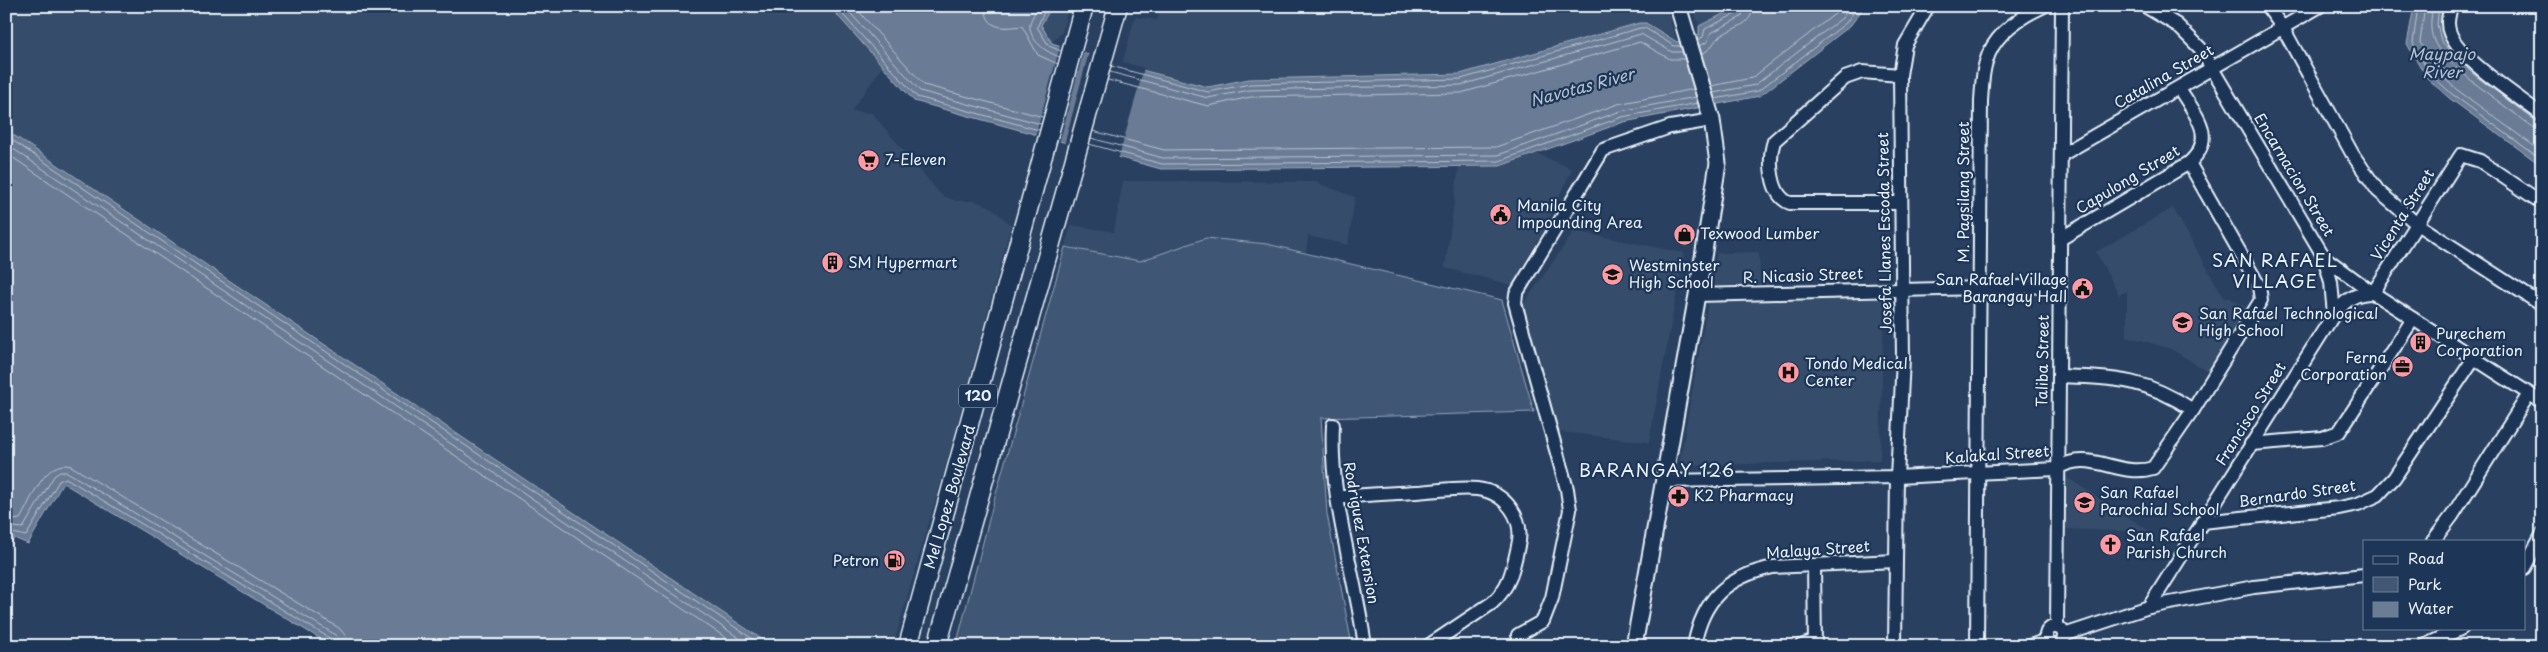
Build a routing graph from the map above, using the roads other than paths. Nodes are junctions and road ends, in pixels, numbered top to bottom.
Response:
1 (1084, 6) edge
2 (1118, 6) edge
3 (1124, 6) edge
4 (1678, 6) edge
5 (1928, 6) edge
6 (2044, 6) edge
7 (2062, 6) edge
8 (2145, 6) edge
9 (2267, 6) edge
10 (2320, 6) edge
11 (2451, 6) edge
12 (2283, 28) junction
13 (1112, 29) junction
14 (2212, 69) junction
15 (1900, 75) junction
16 (2179, 88) junction
17 (1710, 113) junction
18 (2542, 115) edge
19 (2061, 155) junction
20 (2189, 163) junction
21 (1900, 203) junction
22 (2542, 203) edge
23 (2417, 224) junction
24 (2060, 239) junction
25 (2324, 257) junction
26 (2060, 286) junction
27 (1979, 287) junction
28 (1901, 289) junction
29 (2373, 293) junction
30 (1697, 295) junction
31 (2542, 305) edge
32 (2334, 314) junction
33 (2413, 319) junction
34 (2474, 358) junction
35 (2059, 376) junction
36 (2529, 394) junction
37 (2542, 402) edge
38 (2193, 410) junction
39 (1333, 425) dead end
40 (2251, 444) junction
41 (2056, 469) junction
42 (1978, 473) junction
43 (1897, 477) junction
44 (1663, 481) junction
45 (1337, 498) junction
46 (2202, 522) junction
47 (2542, 535) edge
48 (2434, 540) edge
49 (1895, 561) junction
50 (2526, 564) edge
51 (1814, 565) junction
52 (2363, 575) edge
53 (2149, 607) junction
54 (2458, 630) edge
55 (1518, 636) dead end
56 (2058, 638) edge
57 (1815, 643) edge
58 (938, 645) edge
59 (908, 646) edge
60 (1365, 646) edge
61 (1428, 646) edge
62 (1634, 646) edge
63 (1694, 646) edge
64 (1802, 646) edge
65 (1895, 646) edge
66 (1976, 646) edge
67 (2030, 646) edge
68 (2424, 646) edge

1 - 59 highway, Mel Lopez Boulevard / 120
2 - 13 highway, 120
3 - 13 highway
4 - 17 main road
5 - 15 street, Josefa Llanes Escoda Street
6 - 27 street, M. Pagsilang Street
7 - 19 street, Taliba Street
8 - 14 street, Encarnacion Street
9 - 12 street
10 - 12 street, Catalina Street
11 - 18 street
12 - 14 street, Catalina Street
12 - 23 street
13 - 58 highway, Mel Lopez Boulevard / 120
14 - 16 street, Catalina Street
14 - 25 street, Encarnacion Street
15 - 21 street, Josefa Llanes Escoda Street
15 - 21 street
16 - 19 street, Catalina Street
16 - 20 street, Capulong Street
17 - 30 main road
17 - 55 street
19 - 24 street, Taliba Street
20 - 24 street, Capulong Street
20 - 38 street, Kalakal Street
21 - 28 street, Josefa Llanes Escoda Street
22 - 23 street, Vicenta Street
23 - 29 street, Vicenta Street
23 - 31 street
24 - 26 street, Taliba Street
25 - 29 street, Encarnacion Street
25 - 32 street
26 - 27 street, R. Nicasio Street
26 - 35 street, Taliba Street
27 - 28 street, R. Nicasio Street
27 - 42 street, M. Pagsilang Street
28 - 30 street, R. Nicasio Street
28 - 43 street, Josefa Llanes Escoda Street
29 - 32 street, Francisco Street
29 - 33 street, Encarnacion Street
30 - 44 main road
32 - 40 street, Francisco Street
33 - 34 street, Encarnacion Street
33 - 40 street
34 - 36 street, Encarnacion Street
34 - 46 street, Bernardo Street
35 - 38 street
35 - 41 street, Taliba Street
36 - 37 street, Encarnacion Street
36 - 48 street
38 - 41 street, Kalakal Street
39 - 45 street, Rodriguez Extension
40 - 46 street, Francisco Street
41 - 42 street, Kalakal Street
41 - 56 street, Taliba Street
42 - 43 street, Kalakal Street
42 - 66 street, M. Pagsilang Street
43 - 44 street, Kalakal Street
43 - 49 street, Josefa Llanes Escoda Street
44 - 62 main road
45 - 60 street, Rodriguez Extension
45 - 61 street
46 - 53 street, Francisco Street
47 - 50 street
49 - 51 street, Malaya Street
49 - 65 street, Josefa Llanes Escoda Street
51 - 57 street
51 - 63 street, Malaya Street
52 - 53 street
53 - 56 street
54 - 68 street
56 - 67 street
57 - 64 street

